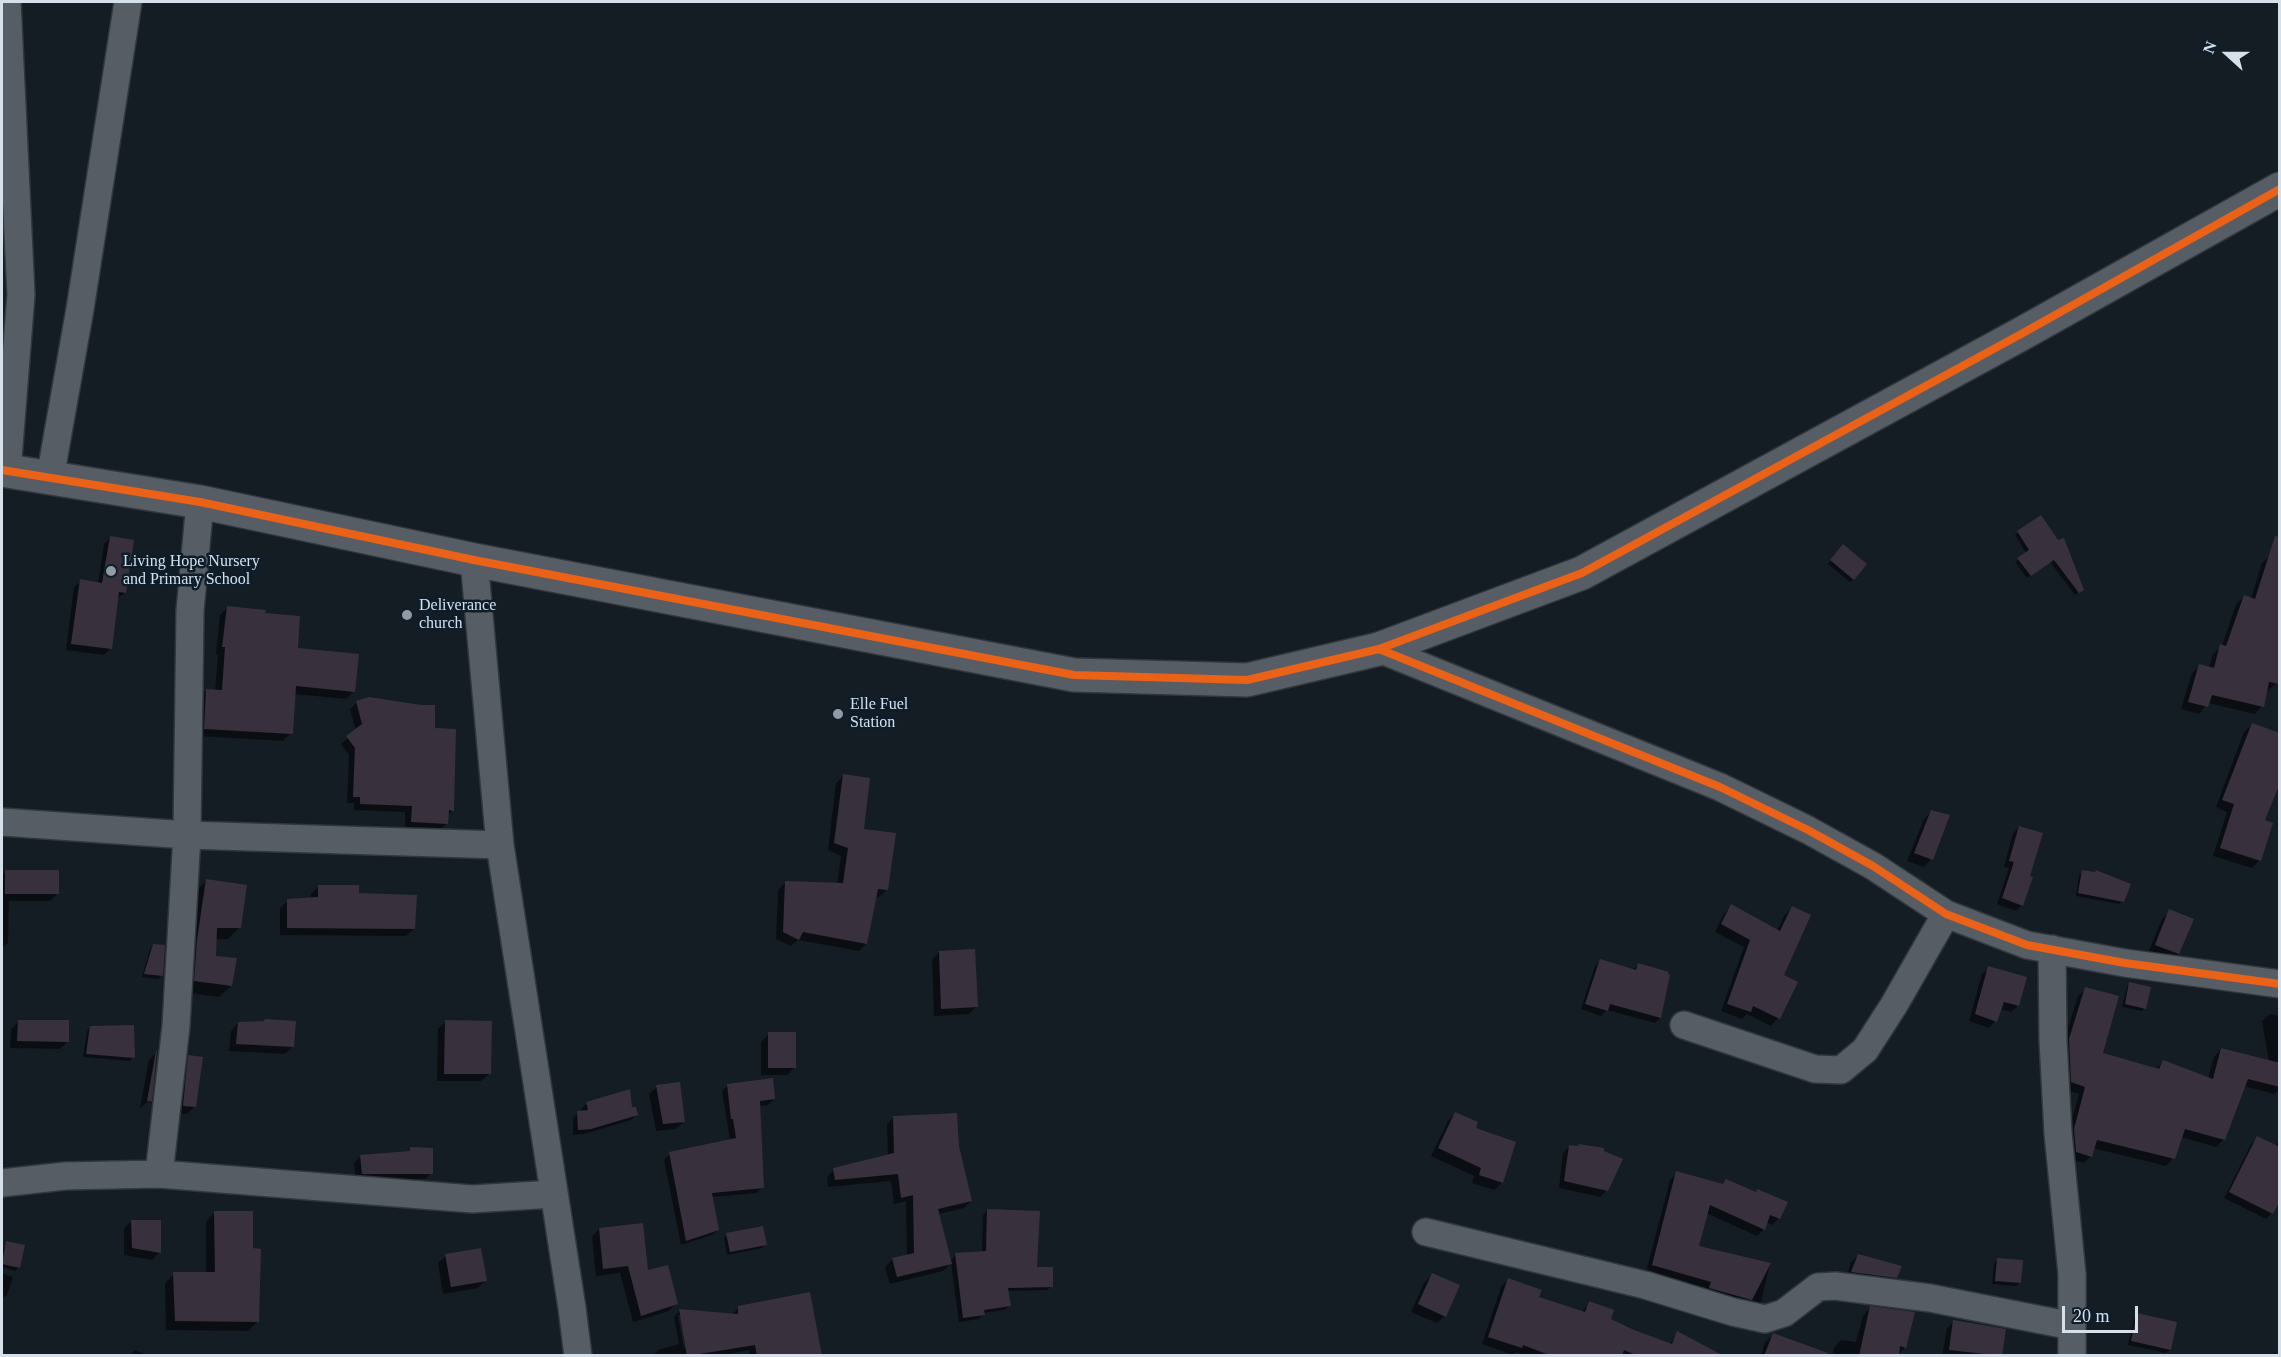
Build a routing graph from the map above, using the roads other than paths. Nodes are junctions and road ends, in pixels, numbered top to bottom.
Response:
1 (7, 2) edge
2 (128, 2) edge
3 (2280, 189) edge
4 (4, 470) edge
5 (50, 478) junction
6 (200, 501) junction
7 (474, 560) junction
8 (1379, 649) junction
9 (2, 822) edge
10 (187, 836) junction
11 (500, 845) junction
12 (1946, 914) junction
13 (2052, 949) junction
14 (2280, 984) edge
15 (1684, 1025) dead end
16 (159, 1174) junction
17 (2, 1183) edge
18 (554, 1194) junction
19 (1426, 1232) dead end
20 (2072, 1326) junction
21 (578, 1356) edge
22 (2072, 1356) edge

1 - 4 street
2 - 5 street
3 - 8 street
4 - 5 street
5 - 6 street
6 - 7 street
6 - 10 street
7 - 8 street
7 - 11 street
8 - 12 street
9 - 10 street
10 - 11 street
10 - 16 street
11 - 18 street
12 - 13 street
12 - 15 street
13 - 14 street
13 - 20 street
16 - 17 street
16 - 18 street
18 - 21 street
19 - 20 street
20 - 22 street

